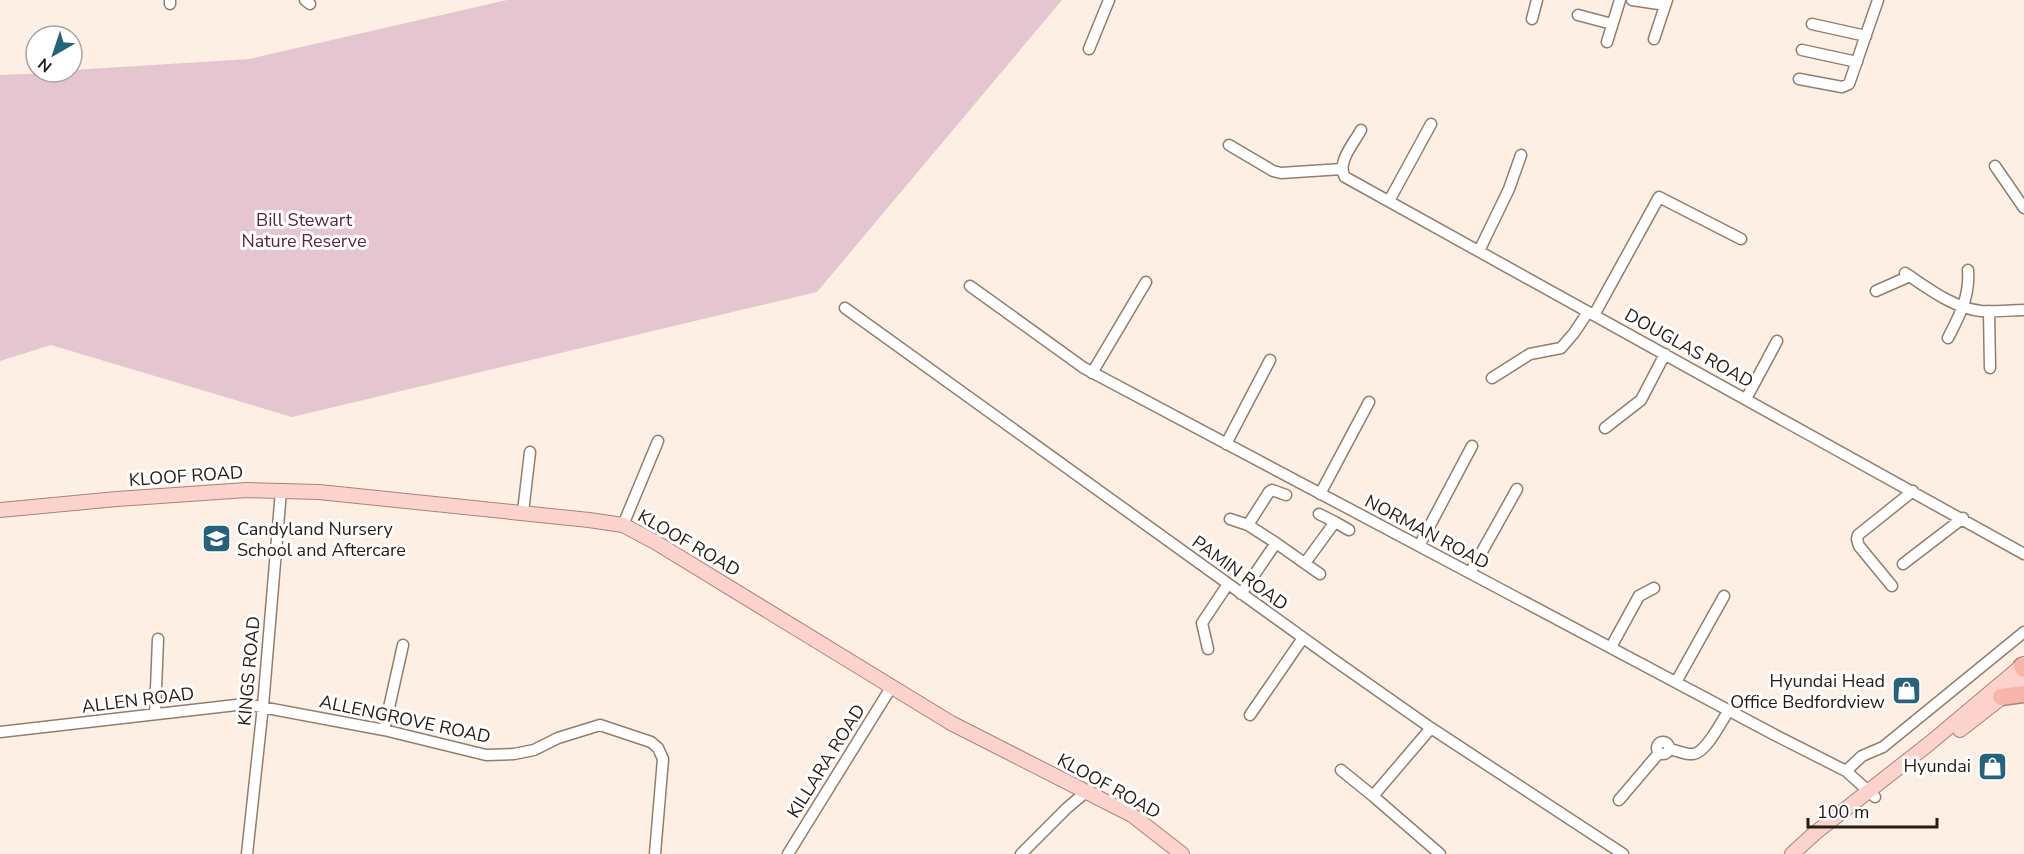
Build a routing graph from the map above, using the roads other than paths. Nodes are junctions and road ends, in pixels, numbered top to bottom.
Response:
1 (1109, 0) edge
2 (1538, 0) edge
3 (1620, 0) edge
4 (1632, 0) edge
5 (1878, 0) edge
6 (1663, 2) edge
7 (1578, 15) dead end
8 (1532, 19) dead end
9 (1612, 24) junction
10 (1812, 24) dead end
11 (1866, 36) junction
12 (1654, 39) dead end
13 (1607, 42) dead end
14 (1089, 49) dead end
15 (1802, 50) dead end
16 (1857, 62) junction
17 (1799, 79) dead end
18 (1431, 124) dead end
19 (1361, 130) dead end
20 (1229, 146) dead end
21 (1521, 155) dead end
22 (1995, 166) dead end
23 (1342, 168) junction
24 (1389, 201) junction
25 (2024, 208) edge
26 (1741, 239) dead end
27 (1479, 251) junction
28 (1968, 270) dead end
29 (1146, 282) dead end
30 (970, 286) dead end
31 (1876, 291) dead end
32 (1964, 307) junction
33 (845, 308) dead end
34 (2024, 310) edge
35 (1989, 311) junction
36 (1591, 313) junction
37 (1948, 338) dead end
38 (1777, 341) dead end
39 (1665, 354) junction
40 (1270, 360) dead end
41 (1990, 368) dead end
42 (1092, 373) junction
43 (1492, 378) dead end
44 (1746, 399) junction
45 (1369, 402) dead end
46 (1605, 428) dead end
47 (658, 441) dead end
48 (1226, 444) junction
49 (1473, 446) dead end
50 (530, 452) dead end
51 (1517, 489) dead end
52 (281, 491) junction
53 (1913, 491) junction
54 (1320, 494) junction
55 (1286, 495) dead end
56 (0, 510) edge
57 (523, 512) junction
58 (1319, 513) dead end
59 (1963, 518) junction
60 (1230, 519) dead end
61 (1335, 522) junction
62 (623, 525) junction
63 (1248, 525) junction
64 (1349, 531) dead end
65 (1276, 543) junction
66 (1419, 546) junction
67 (2024, 554) edge
68 (1305, 563) junction
69 (1903, 564) dead end
70 (1470, 573) junction
71 (1320, 574) dead end
72 (1228, 584) junction
73 (1892, 586) dead end
74 (1654, 588) dead end
75 (1241, 594) junction
76 (1724, 596) dead end
77 (2024, 632) edge
78 (1304, 638) junction
79 (158, 639) dead end
80 (403, 645) dead end
81 (1611, 647) junction
82 (1208, 650) dead end
83 (2024, 670) edge
84 (1676, 682) junction
85 (892, 686) junction
86 (2024, 694) edge
87 (2001, 698) junction
88 (263, 706) junction
89 (279, 710) joint
90 (1729, 710) junction
91 (155, 714) junction
92 (1250, 715) dead end
93 (1431, 728) junction
94 (384, 730) junction
95 (0, 732) edge
96 (1341, 770) dead end
97 (1846, 771) junction
98 (1086, 792) junction
99 (1872, 793) junction
100 (1373, 796) junction
101 (1619, 800) dead end
102 (1805, 848) edge
103 (247, 854) edge
104 (655, 854) edge
105 (788, 854) edge
106 (1021, 854) edge
107 (1182, 854) edge
108 (1440, 854) edge
109 (1623, 854) edge
110 (1792, 854) edge

1 - 14 street
2 - 8 street
3 - 9 street
4 - 6 street
5 - 11 street
6 - 12 street
7 - 9 street
9 - 13 street
10 - 11 street
11 - 16 street
15 - 16 street
16 - 17 street
18 - 24 street
19 - 23 street
20 - 23 street
21 - 27 street
22 - 25 street
23 - 24 street, DOUGLAS ROAD
24 - 27 street, DOUGLAS ROAD
26 - 36 street
27 - 36 street, DOUGLAS ROAD
28 - 32 street
29 - 42 street
30 - 42 street, NORMAN ROAD
31 - 32 street
32 - 35 street
32 - 37 street
33 - 72 street, PAMIN ROAD
34 - 35 street
35 - 41 street
36 - 39 street, DOUGLAS ROAD
36 - 43 street
38 - 44 street
39 - 44 street, DOUGLAS ROAD
39 - 46 street
40 - 48 street
42 - 48 street, NORMAN ROAD
44 - 53 street, DOUGLAS ROAD
45 - 54 street
47 - 62 street
48 - 54 street, NORMAN ROAD
49 - 66 street
50 - 57 street
51 - 70 street
52 - 56 main road, KLOOF ROAD
52 - 57 main road, KLOOF ROAD
52 - 88 street, KINGS ROAD
53 - 59 street, DOUGLAS ROAD
53 - 73 street
54 - 66 street, NORMAN ROAD
55 - 63 street
57 - 62 main road, KLOOF ROAD
58 - 61 street
59 - 67 street, DOUGLAS ROAD
59 - 69 street
60 - 63 street
61 - 64 street
61 - 68 street
62 - 85 main road, KLOOF ROAD
63 - 65 street
65 - 68 street
65 - 75 street
66 - 70 street, NORMAN ROAD
68 - 71 street
70 - 81 street, NORMAN ROAD
72 - 75 street, PAMIN ROAD
72 - 82 street
74 - 81 street
75 - 78 street, PAMIN ROAD
76 - 84 street
77 - 97 street
78 - 92 street
78 - 93 street, PAMIN ROAD
79 - 91 street
80 - 94 street
81 - 84 street, NORMAN ROAD
83 - 87 main road
83 - 99 main road
84 - 90 street, NORMAN ROAD
85 - 98 main road, KLOOF ROAD
85 - 105 street, KILLARA ROAD
86 - 87 highway
87 - 99 main road
88 - 89 street, ALLEN ROAD
88 - 91 street, ALLEN ROAD
88 - 103 street, KINGS ROAD
89 - 94 street, ALLENGROVE ROAD
90 - 97 street, NORMAN ROAD
90 - 101 street
91 - 95 street, ALLEN ROAD
93 - 100 street
93 - 109 street, PAMIN ROAD
94 - 104 street, ALLENGROVE ROAD
96 - 100 street
97 - 99 street, NORMAN ROAD
98 - 106 street
98 - 107 main road, KLOOF ROAD
99 - 102 main road
100 - 108 street
102 - 110 main road

